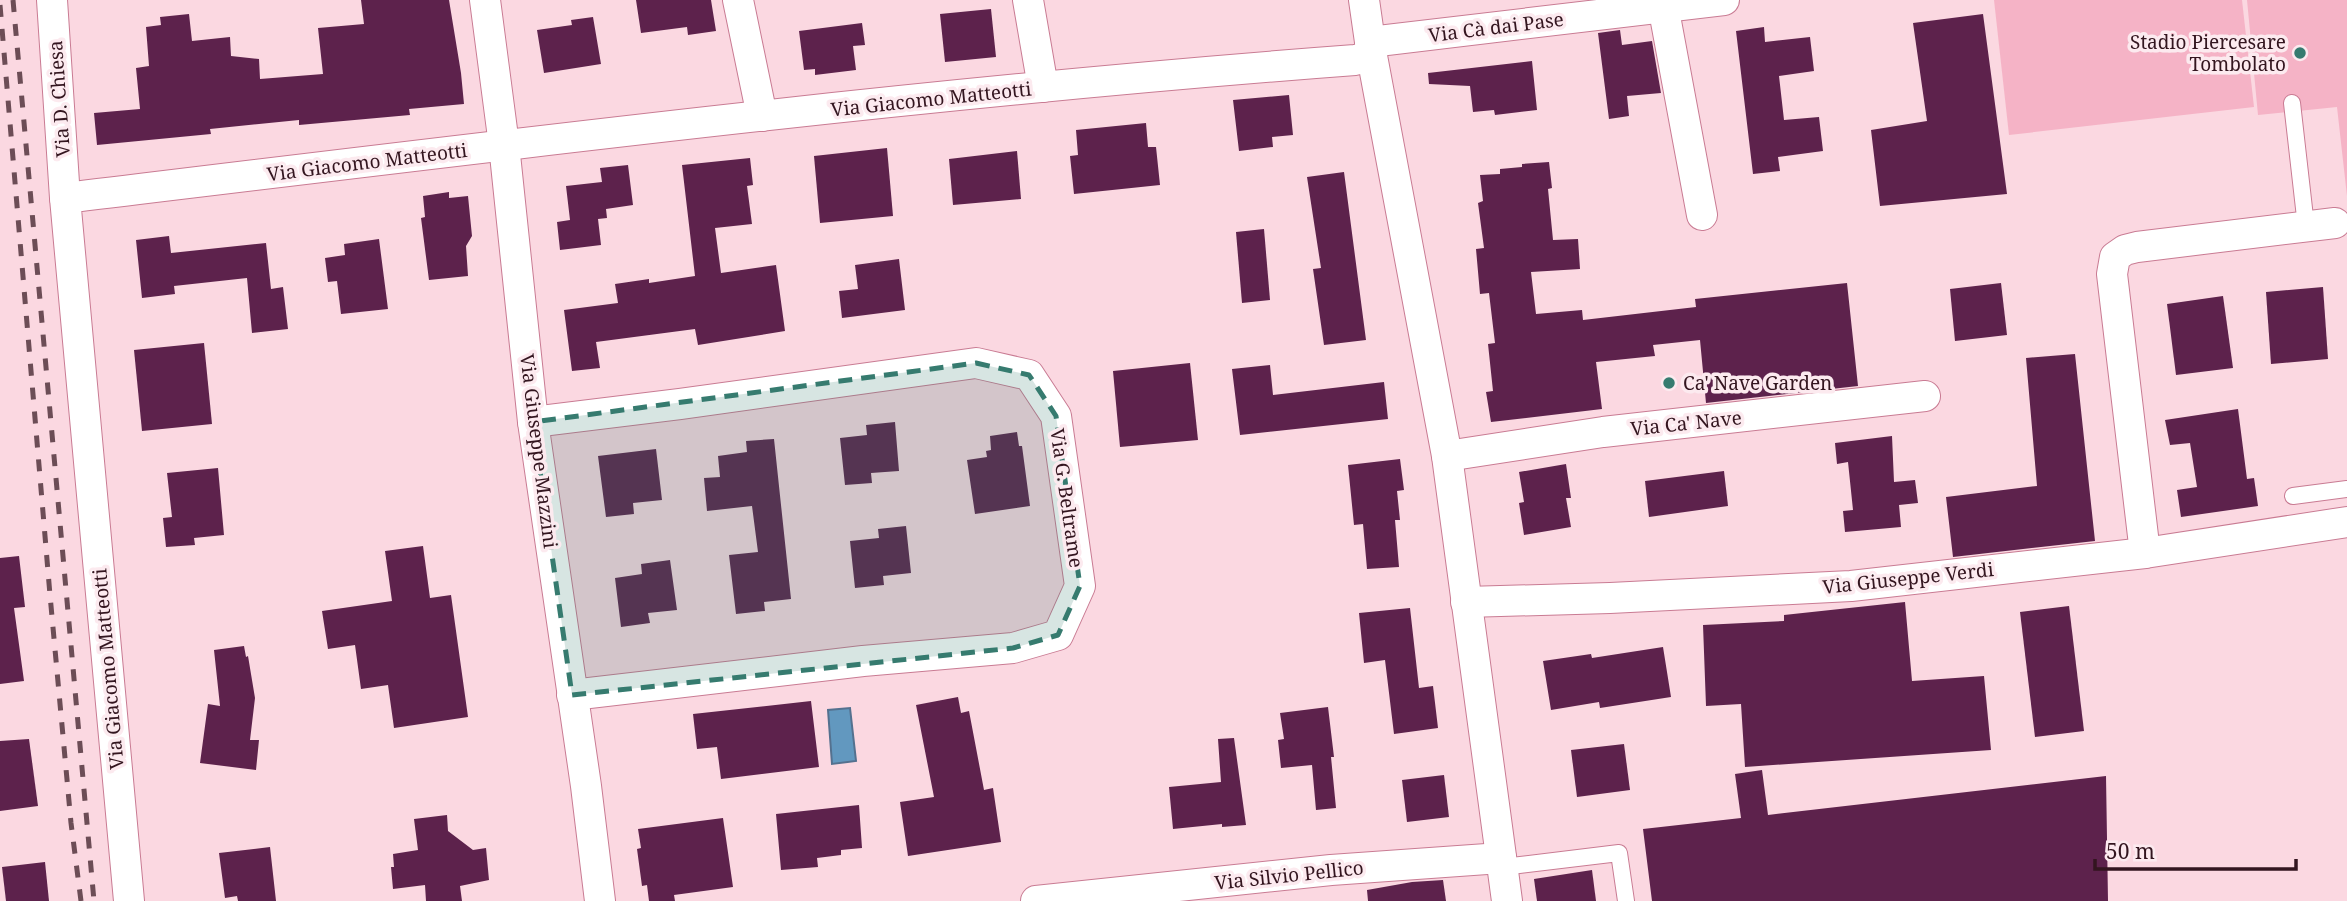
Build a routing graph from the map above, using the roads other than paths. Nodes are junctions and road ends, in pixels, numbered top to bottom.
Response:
1 (52, 0) edge
2 (485, 0) edge
3 (738, 0) edge
4 (1028, 0) edge
5 (1364, 0) edge
6 (1724, 0) edge
7 (1663, 4) edge
8 (1371, 49) junction
9 (1043, 87) junction
10 (2292, 103) dead end
11 (762, 116) junction
12 (505, 145) junction
13 (65, 198) junction
14 (1702, 215) dead end
15 (2335, 223) dead end
16 (2306, 226) junction
17 (1925, 396) dead end
18 (533, 422) junction
19 (1447, 456) junction
20 (2347, 489) edge
21 (2293, 496) dead end
22 (2347, 522) edge
23 (2145, 553) junction
24 (1466, 602) junction
25 (572, 695) junction
26 (1502, 862) junction
27 (1094, 898) edge
28 (129, 901) edge
29 (600, 901) edge
30 (1036, 901) edge
31 (1507, 901) edge
32 (1626, 901) edge

1 - 13 street, Via D. Chiesa
2 - 12 street, Via Giuseppe Mazzini
3 - 11 street
4 - 9 street
5 - 8 street
6 - 7 street, Via Cà dai Pase
7 - 8 street, Via Cà dai Pase
7 - 14 street
8 - 9 street, Via Giacomo Matteotti
8 - 19 street
9 - 11 street, Via Giacomo Matteotti
10 - 16 lane
11 - 12 street, Via Giacomo Matteotti
12 - 13 street, Via Giacomo Matteotti
12 - 18 street, Via Giuseppe Mazzini
13 - 28 street, Via Giacomo Matteotti
15 - 16 street
16 - 23 street
17 - 19 street, Via Ca' Nave
18 - 25 street, Via Giuseppe Mazzini
18 - 25 street, Via G. Beltrame
19 - 24 street
20 - 21 lane
22 - 23 street, Via Giuseppe Verdi
23 - 24 street, Via Giuseppe Verdi
24 - 26 street
25 - 29 street, Via Giuseppe Mazzini
26 - 27 street, Via Silvio Pellico
26 - 31 street
26 - 32 lane
27 - 30 street, Via Silvio Pellico

